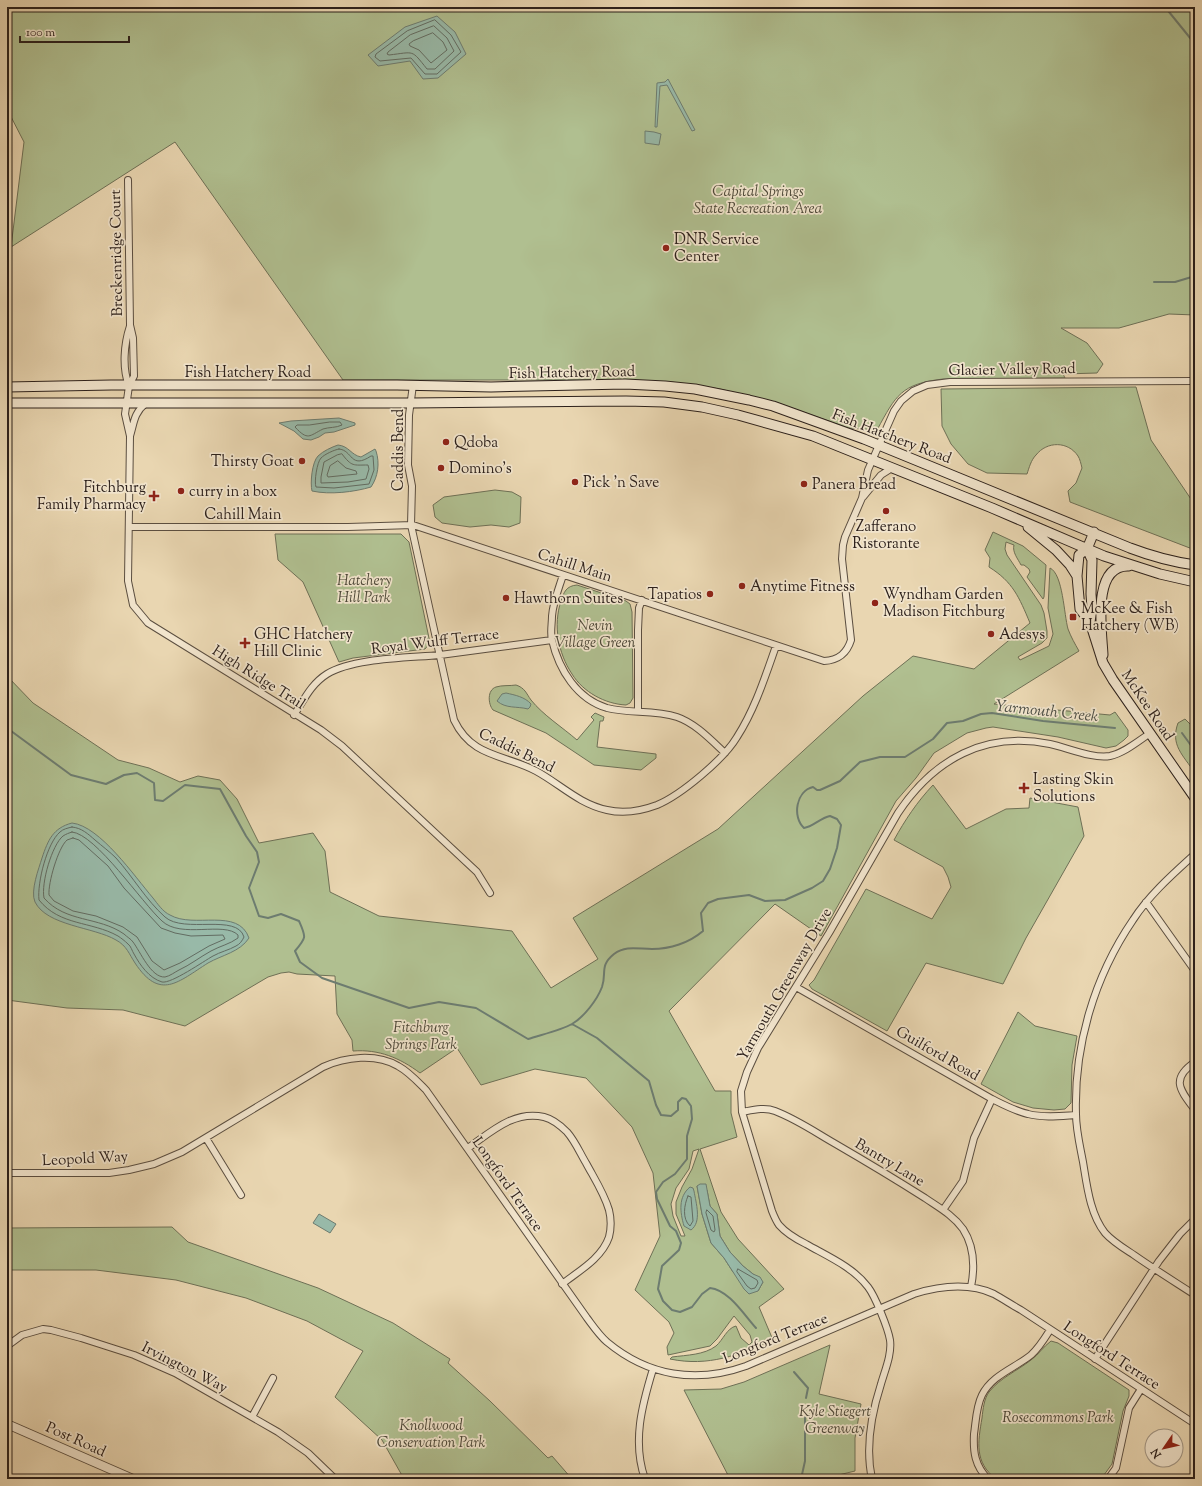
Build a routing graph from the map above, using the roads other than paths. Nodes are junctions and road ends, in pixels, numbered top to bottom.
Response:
1 (128, 180) dead end
2 (1195, 381) edge
3 (413, 385) junction
4 (129, 386) junction
5 (7, 387) edge
6 (7, 403) edge
7 (126, 403) junction
8 (145, 404) junction
9 (411, 404) junction
10 (130, 436) junction
11 (880, 445) junction
12 (873, 460) junction
13 (892, 468) junction
14 (862, 498) junction
15 (1023, 521) junction
16 (411, 525) junction
17 (129, 527) junction
18 (1094, 532) junction
19 (1088, 549) junction
20 (1195, 565) edge
21 (1130, 566) junction
22 (563, 575) junction
23 (1077, 576) junction
24 (1195, 582) edge
25 (642, 600) junction
26 (1090, 622) junction
27 (552, 640) junction
28 (776, 646) junction
29 (440, 655) junction
30 (1103, 663) junction
31 (638, 711) junction
32 (294, 714) junction
33 (1149, 734) junction
34 (726, 753) junction
35 (1195, 798) edge
36 (1195, 854) edge
37 (490, 893) dead end
38 (1146, 902) junction
39 (1195, 971) edge
40 (796, 987) junction
41 (345, 1059) joint
42 (1195, 1062) edge
43 (992, 1099) junction
44 (1195, 1110) edge
45 (742, 1112) junction
46 (1076, 1115) junction
47 (206, 1138) junction
48 (468, 1148) junction
49 (7, 1173) edge
50 (241, 1195) dead end
51 (943, 1210) junction
52 (1195, 1219) edge
53 (1154, 1269) junction
54 (562, 1284) junction
55 (971, 1287) junction
56 (1195, 1295) edge
57 (879, 1309) junction
58 (1050, 1330) junction
59 (7, 1346) edge
60 (1095, 1359) junction
61 (653, 1369) junction
62 (273, 1378) dead end
63 (1140, 1389) junction
64 (252, 1417) junction
65 (7, 1424) edge
66 (1195, 1424) edge
67 (133, 1479) edge
68 (335, 1479) edge
69 (645, 1479) edge
70 (872, 1479) edge
71 (988, 1479) edge
72 (1108, 1479) edge

1 - 4 street, Breckenridge Court
2 - 11 street, Glacier Valley Road
3 - 4 main road, Fish Hatchery Road
3 - 9 street, Caddis Bend
3 - 11 main road, Fish Hatchery Road
4 - 5 main road, Fish Hatchery Road
4 - 7 street, High Ridge Trail
6 - 7 main road, Fish Hatchery Road
7 - 8 main road, Fish Hatchery Road
7 - 10 street, High Ridge Trail
8 - 9 main road, Fish Hatchery Road
8 - 10 street, High Ridge Trail
9 - 12 main road, Fish Hatchery Road
9 - 16 street, Caddis Bend
10 - 17 street, High Ridge Trail
11 - 12 street, Glacier Valley Road
11 - 18 main road, Fish Hatchery Road
12 - 13 main road, Fish Hatchery Road
12 - 14 street, Cahill Main
13 - 14 street, Cahill Main
13 - 15 main road, Fish Hatchery Road
14 - 28 street, Cahill Main
15 - 19 main road, Fish Hatchery Road
15 - 23 main road
16 - 17 street, Cahill Main
16 - 22 street, Cahill Main
16 - 29 street, Caddis Bend
17 - 32 street, High Ridge Trail
18 - 19 main road, McKee Road
18 - 20 main road, Fish Hatchery Road
19 - 21 main road, Fish Hatchery Road
19 - 23 main road, McKee Road
19 - 26 main road, McKee Road
21 - 24 main road, Fish Hatchery Road
21 - 30 main road
22 - 25 street, Cahill Main
22 - 27 street
23 - 26 main road, McKee Road
25 - 28 street, Cahill Main
25 - 31 street
26 - 30 main road, McKee Road
27 - 29 street, Royal Wulff Terrace
27 - 31 street
28 - 34 street, Caddis Bend
29 - 32 street, Royal Wulff Terrace
29 - 34 street, Caddis Bend
30 - 33 main road, McKee Road
31 - 34 street
32 - 37 street, High Ridge Trail
33 - 35 main road, McKee Road
33 - 40 street, Yarmouth Greenway Drive
36 - 38 street
38 - 39 street
38 - 46 street
40 - 43 street, Guilford Road
40 - 45 street, Yarmouth Greenway Drive
41 - 47 street, Leopold Way
41 - 48 street, Longford Terrace
42 - 44 street
43 - 46 street, Guilford Road
43 - 51 street
45 - 51 street, Bantry Lane
45 - 57 street, Yarmouth Greenway Drive
46 - 53 street
47 - 49 street, Leopold Way
47 - 50 street
48 - 54 street, Longford Terrace
48 - 54 street
51 - 55 street, Bantry Lane
52 - 53 street
53 - 56 street
53 - 60 street
54 - 61 street, Longford Terrace
55 - 57 street, Longford Terrace
55 - 58 street, Longford Terrace
57 - 61 street, Longford Terrace
57 - 70 street, Yarmouth Greenway Drive
58 - 60 street, Longford Terrace
58 - 71 street
59 - 64 street, Irvington Way
60 - 63 street, Longford Terrace
61 - 69 street
62 - 64 street
63 - 66 street, Longford Terrace
63 - 72 street
64 - 68 street, Irvington Way
65 - 67 street, Post Road

